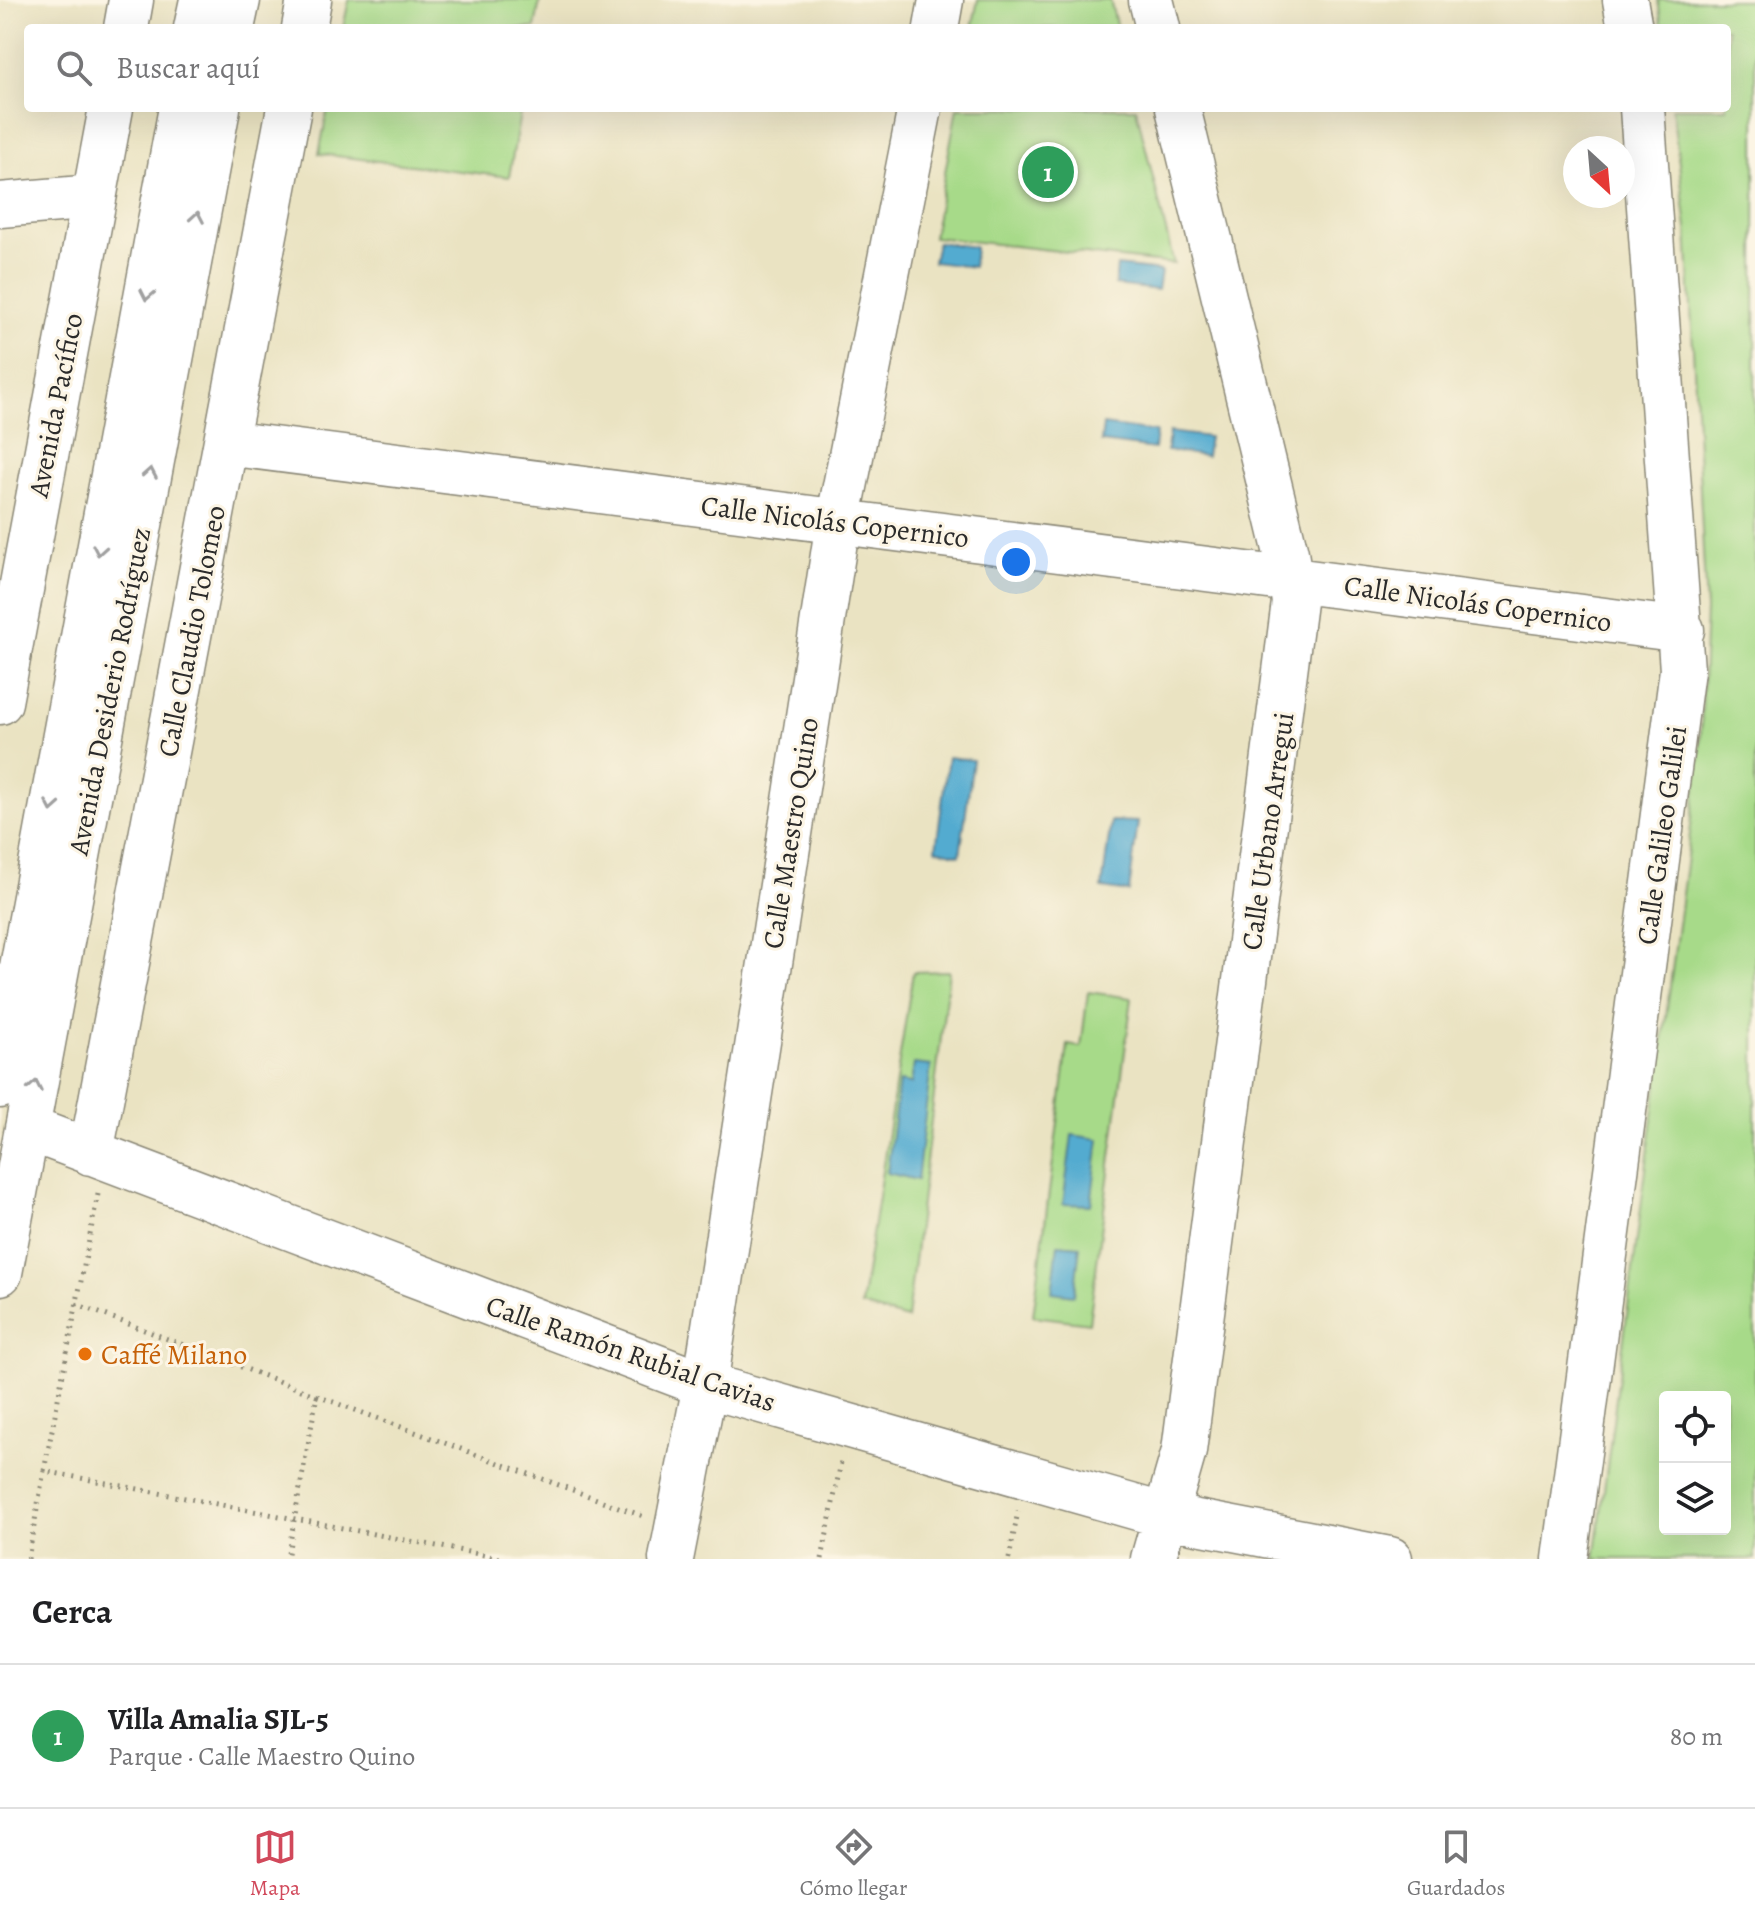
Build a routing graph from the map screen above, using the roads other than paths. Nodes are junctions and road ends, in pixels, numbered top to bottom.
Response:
1 (131, 0) edge
2 (202, 0) edge
3 (238, 0) edge
4 (309, 0) edge
5 (941, 0) edge
6 (1151, 0) edge
7 (1625, 0) edge
8 (127, 24) edge
9 (197, 24) edge
10 (233, 24) edge
11 (305, 24) edge
12 (937, 24) edge
13 (1157, 24) edge
14 (1629, 24) edge
15 (110, 112) edge
16 (180, 112) edge
17 (217, 112) edge
18 (288, 112) edge
19 (919, 112) edge
20 (1179, 112) edge
21 (1642, 112) edge
22 (94, 197) junction
23 (0, 205) edge
24 (226, 443) junction
25 (838, 522) junction
26 (14, 546) edge
27 (1291, 578) junction
28 (1682, 630) junction
29 (0, 702) edge
30 (0, 1086) edge
31 (27, 1128) junction
32 (91, 1153) junction
33 (0, 1273) edge
34 (705, 1385) junction
35 (1166, 1516) junction
36 (671, 1559) edge
37 (1153, 1559) edge
38 (1390, 1559) edge
39 (1565, 1559) edge

1 - 8 street
2 - 9 street
3 - 10 street
4 - 11 street
5 - 12 street
6 - 13 street
7 - 14 street
15 - 22 street, Avenida Pacífico
16 -> 30 street, Avenida Desiderio Rodríguez
31 -> 17 street, Avenida Desiderio Rodríguez
18 - 24 street, Calle Claudio Tolomeo
19 - 25 street, Calle Maestro Quino
20 - 27 street, Calle Urbano Arregui
21 - 28 street, Calle Galileo Galilei
22 - 23 street
22 - 26 street, Avenida Pacífico
24 - 25 street, Calle Nicolás Copernico
24 - 32 street, Calle Claudio Tolomeo
25 - 27 street, Calle Nicolás Copernico
25 - 34 street, Calle Maestro Quino
26 - 29 street, Avenida Pacífico
27 - 28 street, Calle Nicolás Copernico
27 - 35 street, Calle Urbano Arregui
28 - 39 street, Calle Galileo Galilei
31 - 32 street, Calle Ramón Rubial Cavias
31 - 33 street, Avenida Desiderio Rodríguez
32 - 34 street, Calle Ramón Rubial Cavias
34 - 35 street, Calle Ramón Rubial Cavias
34 - 36 street, Calle Maestro Quino
35 - 37 street, Calle Urbano Arregui
35 - 38 street, Calle Ramón Rubial Cavias

